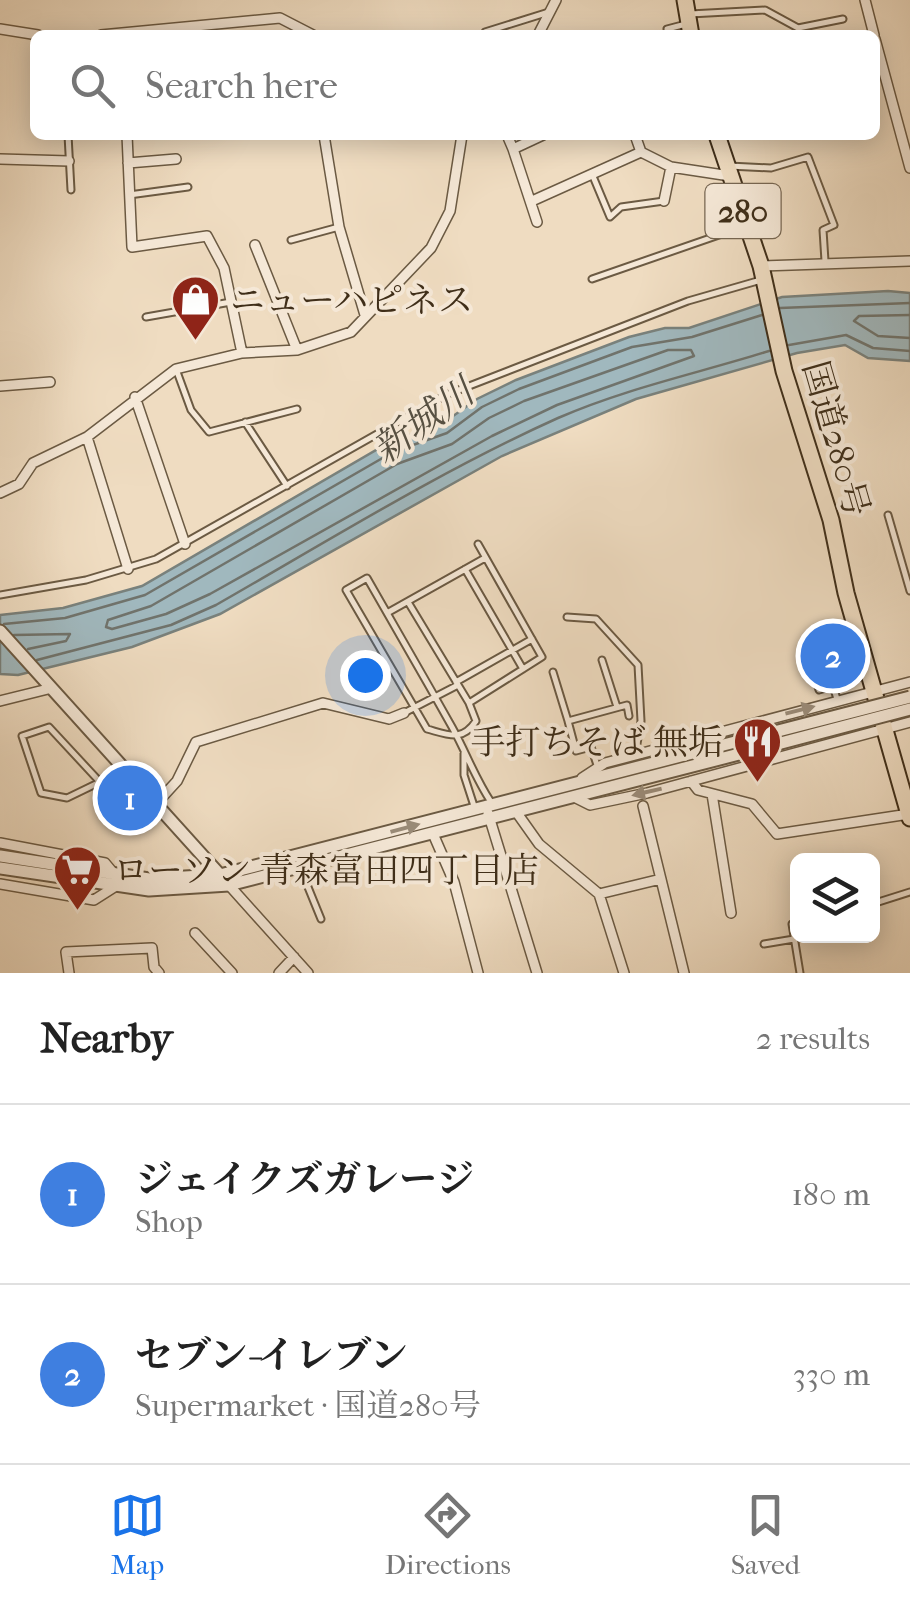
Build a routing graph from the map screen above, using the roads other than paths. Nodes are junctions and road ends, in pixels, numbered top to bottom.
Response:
1 (556, 0) edge
2 (865, 0) edge
3 (551, 12) junction
4 (688, 18) edge
5 (843, 19) dead end
6 (0, 28) edge
7 (154, 30) edge
8 (303, 30) edge
9 (492, 30) edge
10 (541, 30) edge
11 (667, 30) edge
12 (872, 30) edge
13 (30, 34) edge
14 (880, 59) edge
15 (68, 140) edge
16 (127, 140) edge
17 (325, 140) edge
18 (461, 140) edge
19 (509, 140) edge
20 (532, 140) edge
21 (636, 140) edge
22 (719, 140) edge
23 (513, 149) junction
24 (641, 152) junction
25 (0, 159) edge
26 (176, 159) dead end
27 (69, 160) junction
28 (128, 163) junction
29 (670, 167) junction
30 (910, 168) edge
31 (728, 171) junction
32 (592, 174) junction
33 (188, 188) dead end
34 (71, 190) dead end
35 (130, 195) junction
36 (532, 201) junction
37 (664, 201) joint
38 (538, 222) dead end
39 (748, 226) junction
40 (339, 227) junction
41 (291, 240) dead end
42 (256, 244) dead end
43 (826, 261) junction
44 (910, 261) edge
45 (763, 278) junction
46 (592, 279) dead end
47 (232, 302) junction
48 (365, 314) junction
49 (146, 316) dead end
50 (297, 350) junction
51 (242, 352) junction
52 (176, 369) junction
53 (50, 382) dead end
54 (0, 386) edge
55 (134, 397) junction
56 (296, 409) dead end
57 (245, 422) junction
58 (87, 437) junction
59 (287, 486) junction
60 (0, 493) edge
61 (888, 515) dead end
62 (185, 544) junction
63 (478, 544) dead end
64 (486, 558) junction
65 (128, 569) junction
66 (466, 569) junction
67 (910, 591) edge
68 (0, 595) edge
69 (408, 602) junction
70 (387, 613) junction
71 (568, 617) dead end
72 (852, 630) junction
73 (0, 631) edge
74 (532, 639) junction
75 (512, 650) junction
76 (602, 660) dead end
77 (523, 669) junction
78 (554, 672) dead end
79 (910, 682) edge
80 (457, 684) junction
81 (44, 685) junction
82 (833, 686) junction
83 (876, 690) junction
84 (436, 697) junction
85 (910, 697) edge
86 (0, 701) edge
87 (837, 701) junction
88 (469, 704) junction
89 (617, 707) junction
90 (415, 708) junction
91 (910, 709) edge
92 (404, 713) joint
93 (630, 716) dead end
94 (568, 721) junction
95 (910, 722) edge
96 (886, 728) junction
97 (458, 737) junction
98 (741, 747) junction
99 (464, 750) junction
100 (634, 754) junction
101 (120, 768) junction
102 (598, 768) junction
103 (691, 781) junction
104 (100, 782) junction
105 (576, 782) junction
106 (712, 794) junction
107 (574, 797) junction
108 (155, 805) junction
109 (643, 806) dead end
110 (485, 807) junction
111 (517, 813) junction
112 (910, 816) edge
113 (491, 820) junction
114 (434, 836) junction
115 (0, 843) edge
116 (0, 856) edge
117 (300, 867) junction
118 (0, 868) edge
119 (661, 879) junction
120 (224, 880) junction
121 (115, 881) junction
122 (0, 884) edge
123 (910, 892) edge
124 (599, 894) junction
125 (880, 901) edge
126 (731, 913) dead end
127 (322, 919) dead end
128 (195, 933) dead end
129 (790, 940) edge
130 (795, 943) edge
131 (764, 944) dead end
132 (294, 957) junction
133 (69, 973) edge
134 (160, 973) edge
135 (232, 973) edge
136 (278, 973) edge
137 (308, 973) edge
138 (478, 973) edge
139 (537, 973) edge
140 (624, 973) edge
141 (684, 973) edge
142 (800, 973) edge

1 - 3 street
2 - 12 street
3 - 9 lane
3 - 10 street
4 - 5 lane
4 - 11 lane
6 - 13 street
7 - 8 street
14 - 30 street
15 - 27 lane
16 - 28 street
17 - 40 street
18 - 48 street
19 - 23 street
20 - 23 street
21 - 24 street
22 - 31 highway, 国道280号 / 280
23 - 36 street
24 - 29 street
24 - 32 street
25 - 27 street
26 - 28 street
27 - 34 lane
28 - 35 street
29 - 31 street
29 - 37 street
31 - 39 highway, 国道280号 / 280
31 - 43 lane
32 - 36 street
32 - 37 lane
33 - 35 lane
35 - 47 street
36 - 38 street
39 - 45 highway, 国道280号 / 280
39 - 46 lane
40 - 41 lane
40 - 48 street
42 - 50 street
43 - 44 street
43 - 45 street
45 - 59 lane
45 - 72 highway, 国道280号 / 280
47 - 49 lane
47 - 51 street
48 - 50 street
50 - 51 street
51 - 52 street
52 - 55 street
52 - 57 lane
53 - 54 street
55 - 58 street
55 - 62 street
56 - 57 lane
57 - 59 lane
58 - 60 street
58 - 65 street
59 - 62 lane
61 - 67 lane
62 - 65 lane
63 - 64 lane
64 - 66 lane
64 - 74 lane
65 - 68 lane
66 - 69 lane
66 - 75 lane
69 - 70 lane
69 - 80 lane
70 - 84 lane
70 - 90 lane
71 - 100 lane
72 - 82 lane
72 - 82 lane
72 - 83 highway, 国道280号 / 280
73 - 81 street
74 - 75 lane
74 - 77 lane
75 - 77 lane
75 - 80 lane
76 - 89 lane
77 - 88 lane
78 - 94 lane
79 - 83 street
80 - 84 lane
80 - 88 lane
81 - 86 street
81 - 101 street
82 - 87 lane
83 - 87 street
83 - 96 highway, 国道280号 / 280
84 - 90 lane
84 - 97 lane
85 - 98 street, bridge
100 -> 87 street
88 - 97 lane
89 - 93 lane
89 - 94 lane
90 - 92 lane
90 - 97 lane
91 - 98 street, bridge
92 - 108 street
94 - 102 lane
95 - 96 street
96 - 103 street
96 - 112 highway, 国道280号 / 280
97 - 99 lane
98 - 105 street
98 - 107 street
99 - 110 lane
99 - 110 lane
100 - 102 street
101 - 104 lane
101 - 108 street
102 - 105 street
103 - 106 street
103 -> 107 street
104 - 104 lane
105 - 110 street
106 - 112 street
106 - 126 street
107 - 111 street
108 - 120 street
109 - 119 street
110 - 113 street
120 -> 110 street
111 - 113 street
111 - 124 street
113 - 114 street
113 - 139 street
114 - 117 street
114 - 138 street
115 - 121 street
116 - 121 street
117 - 120 street
117 - 127 lane
118 - 121 street
119 - 124 street
119 - 141 street
120 - 121 street
120 - 132 street
121 - 122 street
123 - 125 lane
124 - 140 street
128 - 135 street
129 - 131 lane
130 - 142 lane
132 - 136 street
132 - 137 street
133 - 134 street

